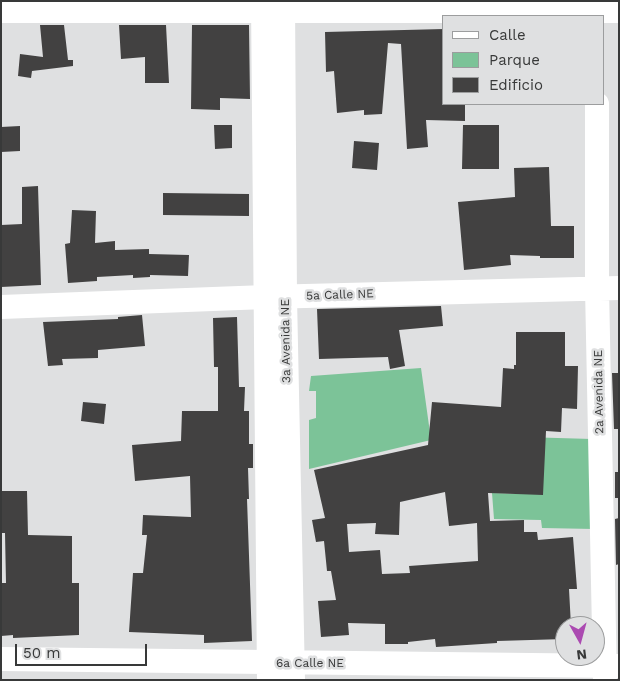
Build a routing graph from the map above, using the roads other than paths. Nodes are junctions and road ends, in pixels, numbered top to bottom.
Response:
1 (273, 6) edge
2 (602, 10) edge
3 (1, 11) edge
4 (597, 105) edge
5 (608, 288) edge
6 (275, 297) junction
7 (1, 307) edge
8 (1, 659) edge
9 (269, 671) edge
10 (293, 671) edge
11 (609, 671) edge

1 - 2 street
1 - 3 street
1 - 6 street
4 - 5 street, 2a Avenida NE
5 - 6 street, 5a Calle NE
5 - 11 street, 2a Avenida NE
6 - 7 street, 5a Calle NE
6 - 9 street
6 - 10 street, 3a Avenida NE
8 - 9 street, 6a Calle NE
9 - 10 street, 6a Calle NE
10 - 11 street, 6a Calle NE

